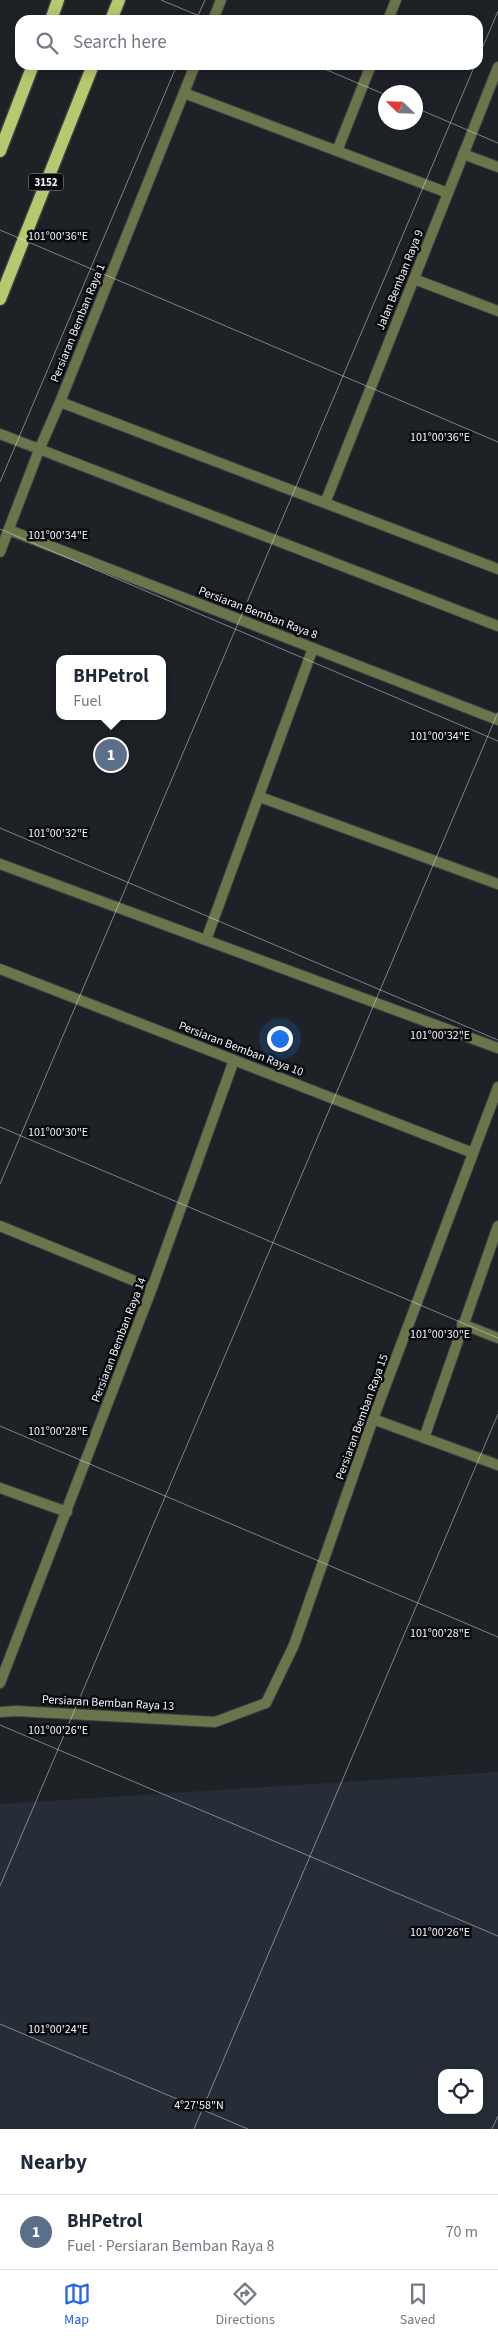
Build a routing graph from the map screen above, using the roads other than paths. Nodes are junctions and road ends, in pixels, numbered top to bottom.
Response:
1 (58, 0) edge
2 (119, 0) edge
3 (221, 0) edge
4 (396, 0) edge
5 (52, 15) edge
6 (113, 15) edge
7 (215, 15) edge
8 (390, 15) edge
9 (498, 67) edge
10 (31, 70) edge
11 (91, 70) edge
12 (193, 70) edge
13 (369, 70) edge
14 (184, 92) junction
15 (0, 151) edge
16 (337, 151) junction
17 (463, 154) junction
18 (498, 167) edge
19 (448, 193) junction
20 (414, 278) junction
21 (0, 299) edge
22 (498, 311) edge
23 (60, 402) junction
24 (0, 434) edge
25 (39, 450) junction
26 (325, 503) junction
27 (9, 530) junction
28 (0, 552) edge
29 (498, 569) edge
30 (498, 626) edge
31 (313, 648) junction
32 (498, 720) edge
33 (260, 797) junction
34 (0, 864) edge
35 (498, 884) edge
36 (206, 940) junction
37 (0, 968) edge
38 (498, 1048) edge
39 (234, 1060) junction
40 (498, 1087) edge
41 (473, 1153) junction
42 (0, 1226) edge
43 (498, 1226) edge
44 (152, 1288) junction
45 (462, 1324) junction
46 (498, 1338) edge
47 (373, 1419) junction
48 (424, 1438) junction
49 (498, 1465) edge
50 (0, 1488) edge
51 (67, 1512) junction
52 (0, 1683) edge
53 (0, 1712) edge
54 (215, 1722) joint

1 - 5 main road
2 - 6 main road
3 - 7 street
4 - 8 street
9 - 17 street, Jalan Bemban Raya 9
10 - 15 main road
11 - 21 main road, 3152
12 - 14 street, Persiaran Bemban Raya 1
13 - 16 street
14 - 16 street
14 - 23 street, Persiaran Bemban Raya 1
16 - 19 street
17 - 18 street
17 - 19 street, Jalan Bemban Raya 9
19 - 20 street, Jalan Bemban Raya 9
20 - 22 street
20 - 26 street, Jalan Bemban Raya 9
23 - 25 street, Persiaran Bemban Raya 1
23 - 26 street
24 - 25 street
25 - 27 street, Persiaran Bemban Raya 1
25 - 30 street
26 - 29 street
27 - 28 street, Persiaran Bemban Raya 1
27 - 31 street, Persiaran Bemban Raya 8
31 - 32 street, Persiaran Bemban Raya 8
31 - 33 street
33 - 35 street
33 - 36 street
34 - 36 street
36 - 38 street
37 - 39 street, Persiaran Bemban Raya 10
39 - 41 street, Persiaran Bemban Raya 10
39 - 44 street, Persiaran Bemban Raya 14
40 - 41 street, Persiaran Bemban Raya 15
41 - 47 street, Persiaran Bemban Raya 15
42 - 44 street
43 - 45 street
44 - 51 street, Persiaran Bemban Raya 14
45 - 46 street
45 - 48 street
47 - 48 street
47 - 54 street, Persiaran Bemban Raya 15
48 - 49 street
50 - 51 street
51 - 52 street, Persiaran Bemban Raya 14
53 - 54 street, Persiaran Bemban Raya 13

